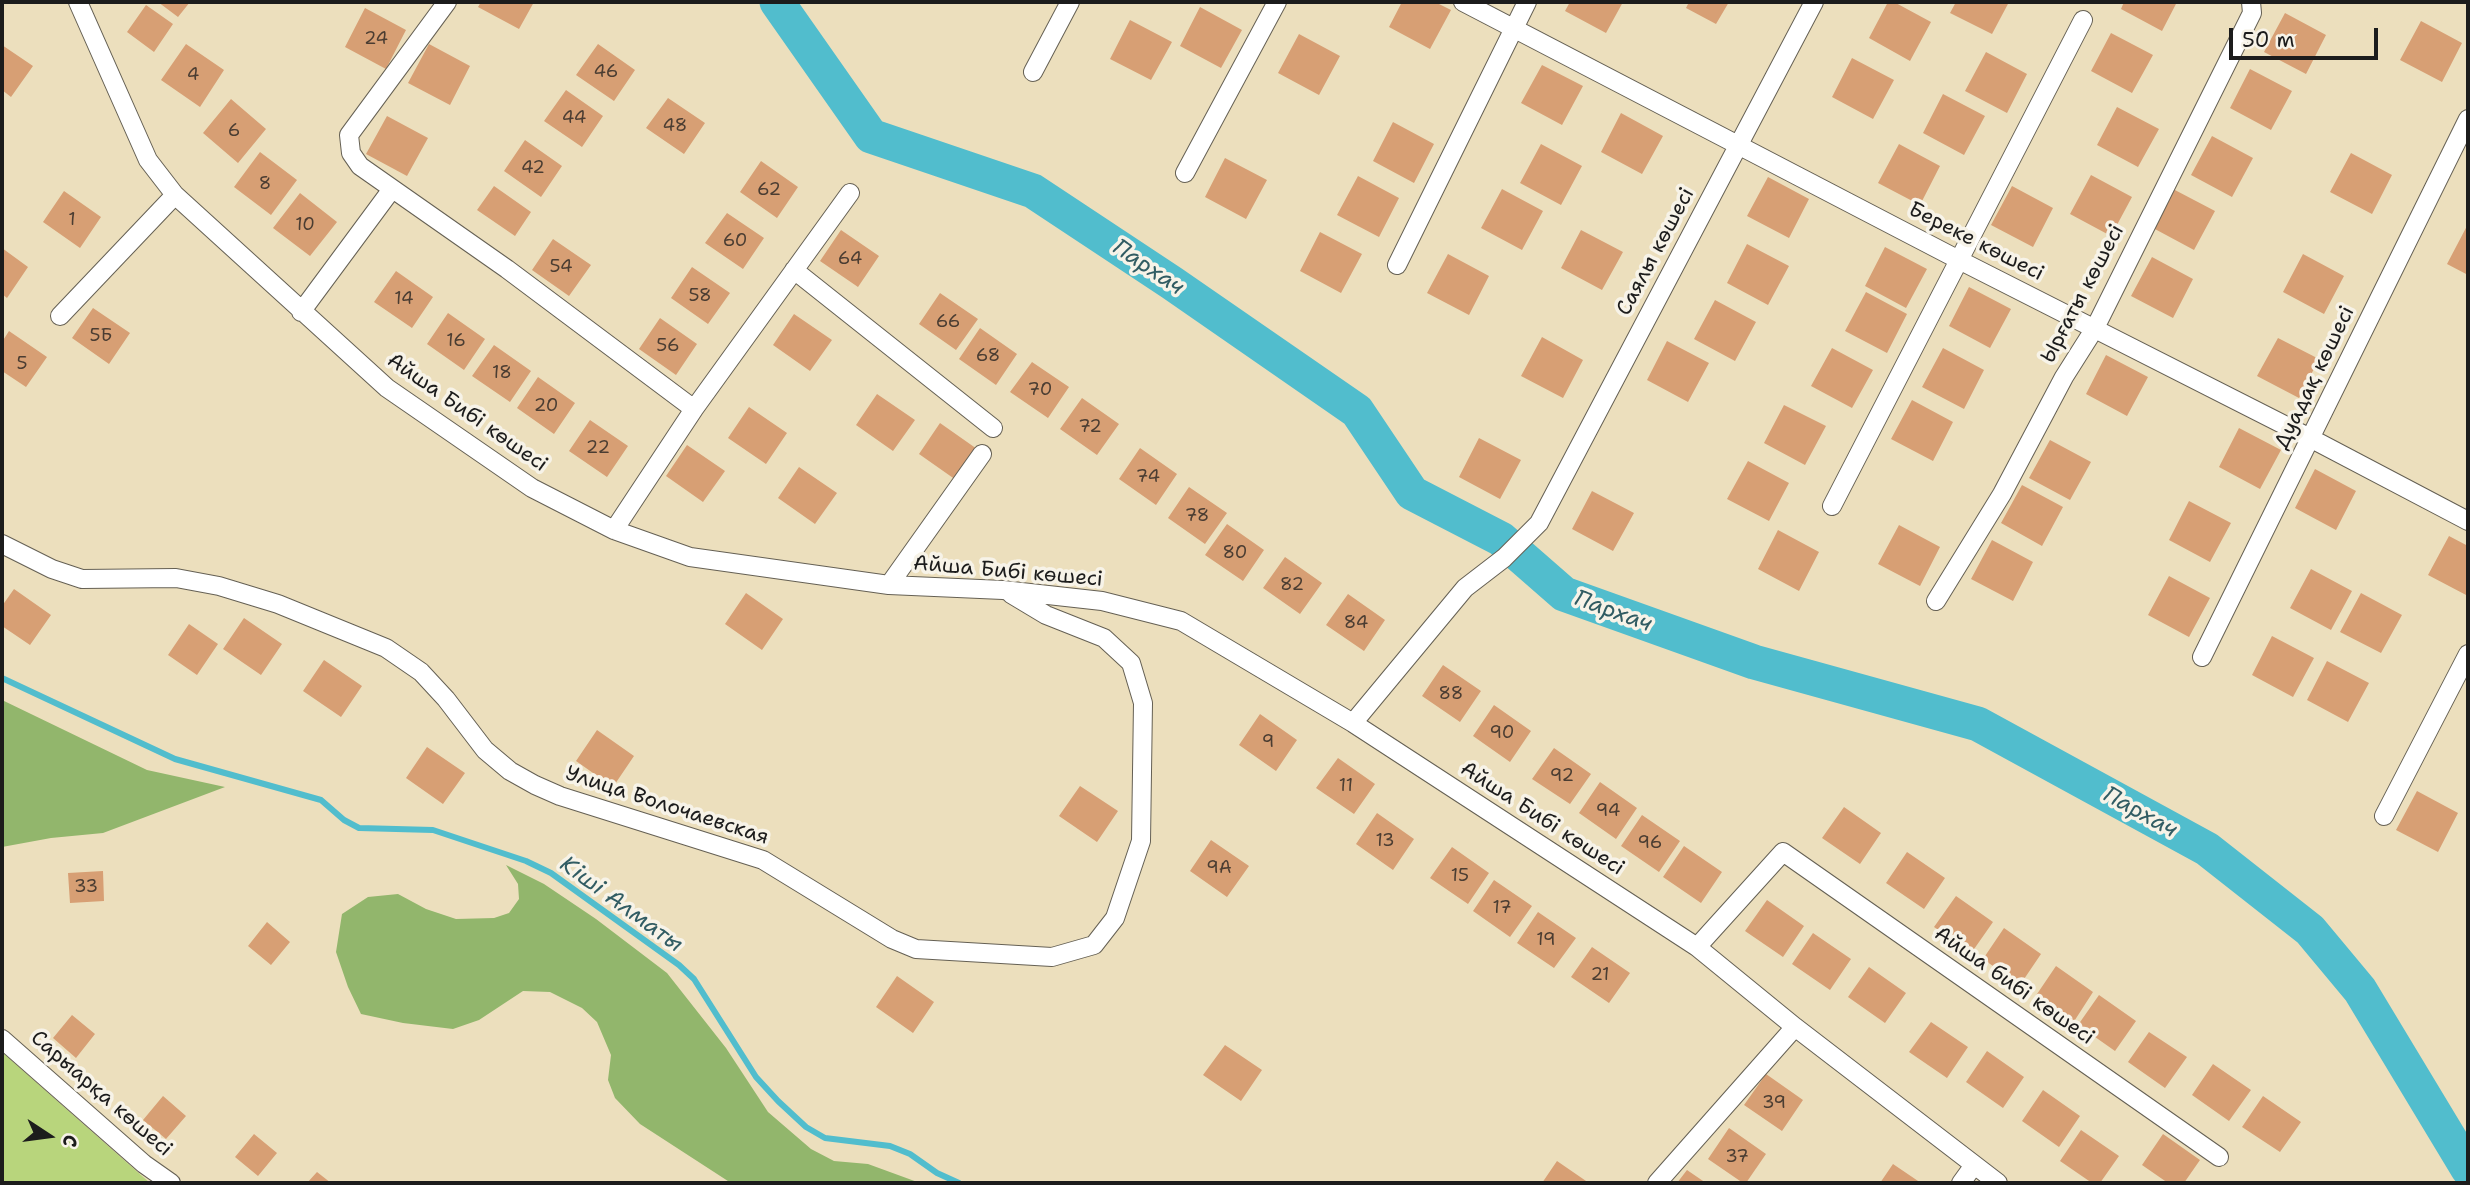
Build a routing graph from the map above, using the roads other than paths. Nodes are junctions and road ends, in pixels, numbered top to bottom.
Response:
1 (78, 2) edge
2 (447, 2) edge
3 (1070, 2) edge
4 (1278, 2) edge
5 (1463, 2) edge
6 (1527, 2) edge
7 (1814, 2) edge
8 (2251, 2) edge
9 (2083, 20) dead end
10 (1513, 29) junction
11 (1033, 72) dead end
12 (2468, 119) edge
13 (1737, 144) junction
14 (1185, 173) dead end
15 (392, 189) junction
16 (850, 193) dead end
17 (175, 195) junction
18 (1959, 260) junction
19 (1397, 265) dead end
20 (794, 270) junction
21 (301, 312) junction
22 (60, 316) dead end
23 (2095, 328) junction
24 (694, 409) junction
25 (993, 428) dead end
26 (2310, 438) junction
27 (982, 454) dead end
28 (1832, 506) dead end
29 (2468, 522) edge
30 (614, 530) junction
31 (2, 544) edge
32 (889, 585) junction
33 (1003, 590) junction
34 (1936, 601) dead end
35 (2468, 654) edge
36 (2202, 657) dead end
37 (1353, 723) junction
38 (2384, 816) dead end
39 (1697, 947) junction
40 (1795, 1027) junction
41 (2, 1039) edge
42 (2219, 1157) dead end
43 (1974, 1165) junction
44 (170, 1183) edge
45 (1657, 1183) edge
46 (1961, 1183) edge
47 (1998, 1183) edge

1 - 17 street, Айша Бибі көшесі
2 - 15 street
3 - 11 street
4 - 14 street
5 - 10 street, Береке көшесі
6 - 10 street
7 - 13 street, Саялы көшесі
8 - 23 street, Ырғаты көшесі
9 - 18 street
10 - 13 street, Береке көшесі
10 - 19 street
12 - 26 street, Дуадақ көшесі
13 - 18 street, Береке көшесі
13 - 37 street, Саялы көшесі
15 - 21 street
15 - 24 street
16 - 20 street
17 - 21 street, Айша Бибі көшесі
17 - 22 street
18 - 23 street, Береке көшесі
18 - 28 street
20 - 24 street
20 - 25 street
21 - 30 street, Айша Бибі көшесі
23 - 26 street, Береке көшесі
23 - 34 street, Ырғаты көшесі
24 - 30 street
26 - 29 street, Береке көшесі
26 - 36 street, Дуадақ көшесі
27 - 32 street
30 - 32 street, Айша Бибі көшесі
31 - 33 street, Улица Волочаевская
32 - 33 street, Айша Бибі көшесі
33 - 37 street, Айша Бибі көшесі
35 - 38 street
37 - 39 street, Айша Бибі көшесі
39 - 40 street, Айша Бибі көшесі
39 - 42 street, Айша бибі көшесі
40 - 43 street, Айша Бибі көшесі
40 - 45 street
41 - 44 street, Сарыарқа көшесі
43 - 46 street
43 - 47 street, Айша Бибі көшесі

